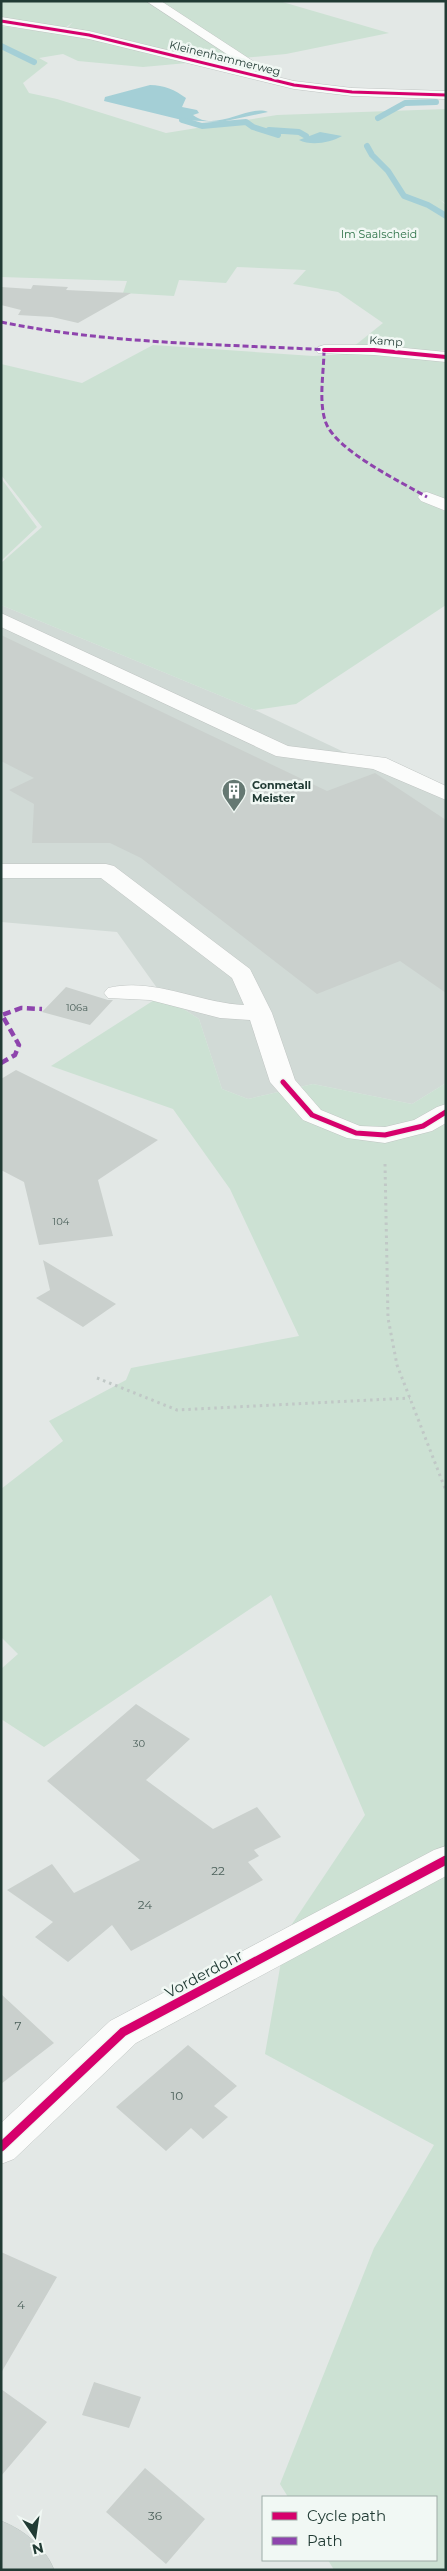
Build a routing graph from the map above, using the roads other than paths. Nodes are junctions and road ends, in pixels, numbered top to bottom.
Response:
1 (152, 1) edge
2 (1, 21) edge
3 (247, 73) junction
4 (446, 95) edge
5 (324, 350) dead end
6 (446, 357) edge
7 (428, 497) dead end
8 (446, 506) edge
9 (1, 619) edge
10 (446, 794) edge
11 (1, 872) edge
12 (116, 993) dead end
13 (260, 1013) junction
14 (446, 1112) edge
15 (446, 1860) edge
16 (1, 2147) edge
17 (1, 2542) edge
18 (33, 2570) edge

1 - 3 street
2 - 3 street, Kleinenhammerweg
3 - 4 street, Kleinenhammerweg
5 - 6 street, Kamp
7 - 8 street
9 - 10 street
11 - 13 street
12 - 13 street
13 - 14 street
15 - 16 street, Vorderdohr
17 - 18 main road

